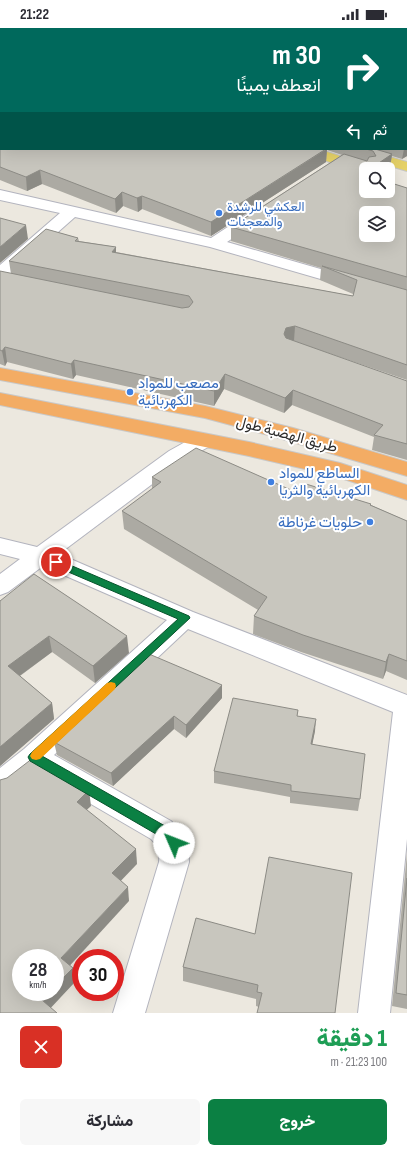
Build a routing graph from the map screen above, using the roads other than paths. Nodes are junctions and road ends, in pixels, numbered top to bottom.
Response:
1 (307, 150) edge
2 (356, 150) edge
3 (369, 152) edge
4 (340, 161) junction
5 (359, 167) edge
6 (407, 167) edge
7 (327, 170) edge
8 (0, 195) edge
9 (267, 209) edge
10 (71, 212) junction
11 (214, 243) junction
12 (0, 274) edge
13 (407, 299) edge
14 (0, 374) edge
15 (0, 399) edge
16 (203, 440) junction
17 (407, 469) edge
18 (407, 493) edge
19 (0, 546) edge
20 (41, 556) junction
21 (0, 586) edge
22 (185, 618) junction
23 (407, 706) edge
24 (34, 757) junction
25 (0, 784) edge
26 (129, 1013) edge
27 (374, 1013) edge

1 - 4 main road
2 - 3 main road
3 - 6 main road
4 - 5 main road
4 - 7 street
8 - 10 street
9 - 11 street
10 - 11 street
10 - 12 street
11 - 13 street
14 - 17 highway, طريق الهضبة طول
15 - 16 highway, طريق الهضبة طول
16 - 18 highway, طريق الهضبة طول
16 - 20 street
19 - 20 street
20 - 21 street
20 - 22 street
22 - 23 street
22 - 24 street
23 - 27 street
24 - 25 street
24 - 26 street

